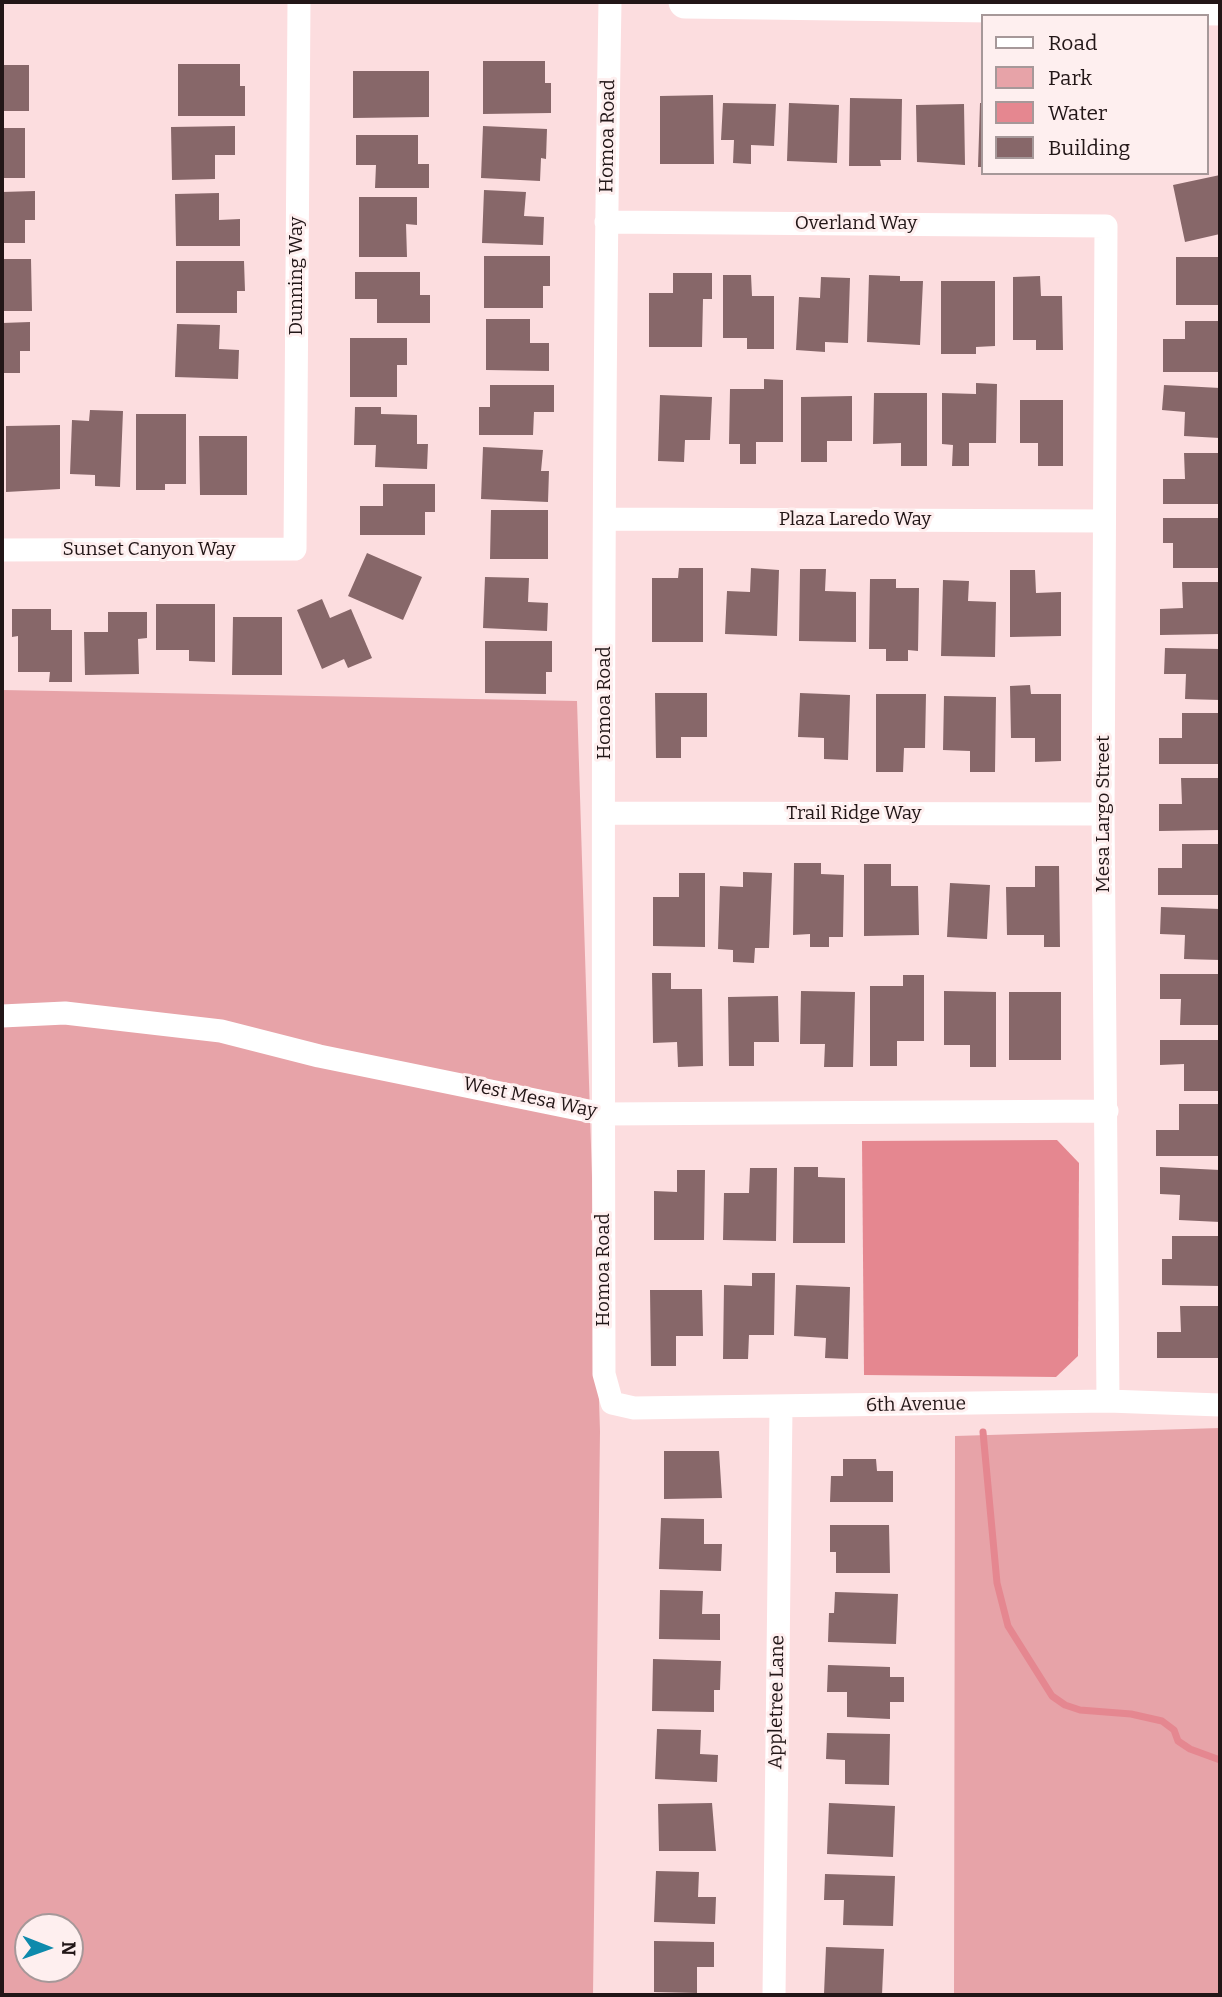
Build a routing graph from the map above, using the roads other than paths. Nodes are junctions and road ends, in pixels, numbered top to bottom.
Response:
1 (299, 2) edge
2 (610, 2) edge
3 (685, 2) edge
4 (1220, 9) edge
5 (607, 222) junction
6 (1106, 226) joint
7 (606, 519) junction
8 (1104, 521) junction
9 (2, 550) edge
10 (295, 550) joint
11 (604, 813) junction
12 (1103, 814) junction
13 (2, 1016) edge
14 (1107, 1111) junction
15 (603, 1114) junction
16 (1108, 1401) junction
17 (612, 1403) joint
18 (1220, 1405) edge
19 (781, 1408) junction
20 (774, 1995) edge

1 - 10 street, Dunning Way
2 - 5 street, Homoa Road
3 - 4 main road
5 - 6 street, Overland Way
5 - 7 street, Homoa Road
6 - 8 street, Mesa Largo Street
7 - 8 street, Plaza Laredo Way
7 - 11 street, Homoa Road
8 - 12 street, Mesa Largo Street
9 - 10 street, Sunset Canyon Way
11 - 12 street, Trail Ridge Way
11 - 15 street, Homoa Road
12 - 14 street, Mesa Largo Street
13 - 15 street, West Mesa Way
14 - 15 street, West Mesa Way
14 - 16 street, Mesa Largo Street
15 - 17 street, Homoa Road
16 - 18 street, 6th Avenue
16 - 19 street, 6th Avenue
17 - 19 street, 6th Avenue
19 - 20 street, Appletree Lane

